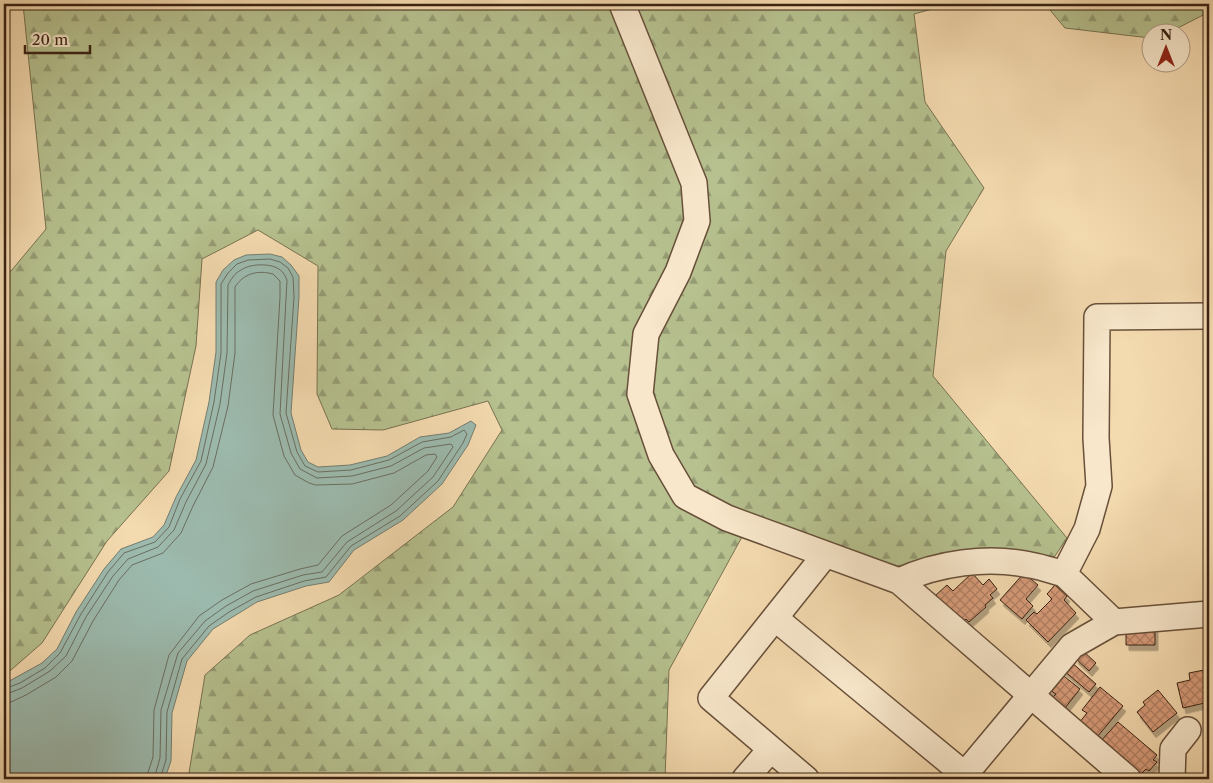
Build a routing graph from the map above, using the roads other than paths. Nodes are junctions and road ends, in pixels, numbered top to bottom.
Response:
1 (622, 4) edge
2 (1209, 316) edge
3 (825, 555) junction
4 (1064, 574) junction
5 (899, 581) junction
6 (1209, 614) edge
7 (776, 619) junction
8 (1114, 622) junction
9 (1030, 695) junction
10 (1188, 730) dead end
11 (770, 750) junction
12 (965, 778) edge
13 (745, 779) edge
14 (806, 779) edge
15 (1128, 779) edge
16 (1172, 779) edge

1 - 3 street
2 - 4 street
3 - 5 street
3 - 7 street
4 - 5 street
4 - 8 street
5 - 9 street
6 - 8 street
7 - 11 street
7 - 12 street
8 - 9 street
9 - 12 street
9 - 15 street
10 - 16 street
11 - 13 street
11 - 14 street

